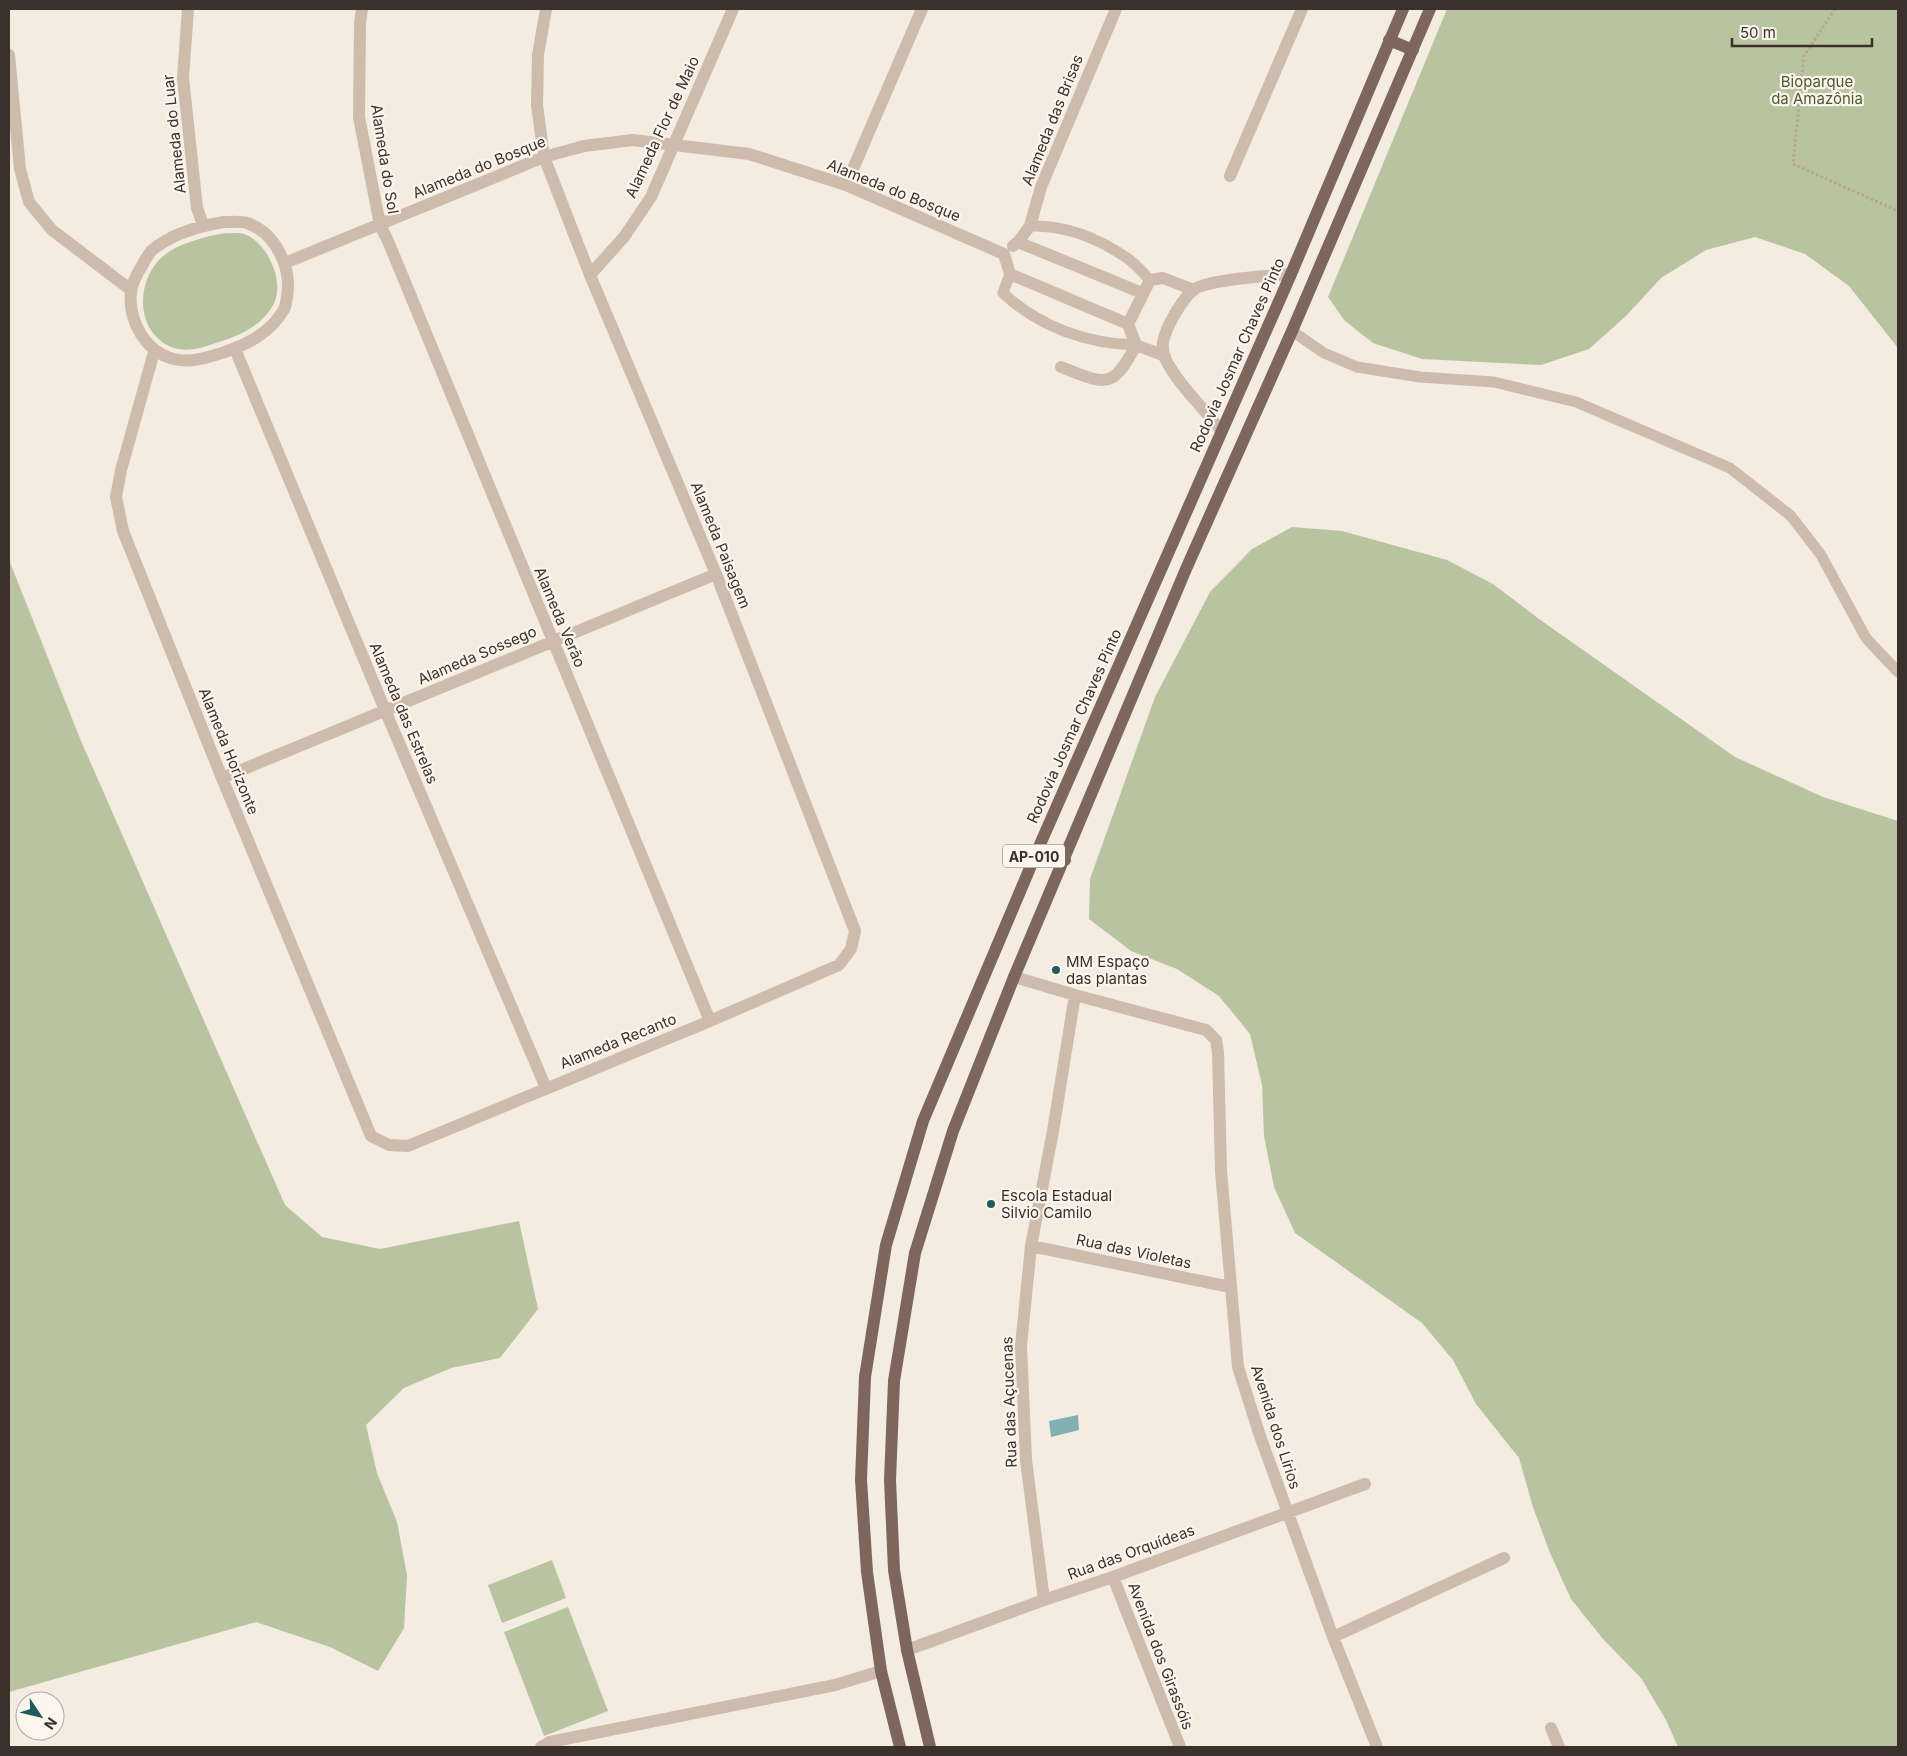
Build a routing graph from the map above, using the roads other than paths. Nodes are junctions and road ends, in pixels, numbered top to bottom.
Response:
1 (188, 9) edge
2 (362, 9) edge
3 (546, 9) edge
4 (733, 9) edge
5 (922, 9) edge
6 (1116, 9) edge
7 (1302, 9) edge
8 (1403, 9) edge
9 (1430, 9) edge
10 (1390, 40) junction
11 (1413, 50) junction
12 (9, 55) edge
13 (675, 145) junction
14 (544, 157) junction
15 (1230, 176) dead end
16 (846, 185) junction
17 (203, 225) junction
18 (380, 225) junction
19 (1030, 226) junction
20 (1018, 242) junction
21 (1004, 254) junction
22 (285, 262) junction
23 (590, 274) junction
24 (1010, 274) junction
25 (1290, 274) junction
26 (1150, 280) junction
27 (131, 290) junction
28 (1194, 290) junction
29 (1142, 293) junction
30 (1128, 324) junction
31 (1292, 331) junction
32 (1136, 345) junction
33 (235, 349) junction
34 (154, 352) junction
35 (1165, 356) junction
36 (1060, 367) dead end
37 (1221, 430) junction
38 (716, 574) junction
39 (552, 641) junction
40 (1898, 672) edge
41 (385, 710) junction
42 (222, 778) junction
43 (1038, 848) junction
44 (1064, 860) junction
45 (851, 949) joint
46 (1014, 977) junction
47 (1074, 996) junction
48 (710, 1021) junction
49 (546, 1088) junction
50 (389, 1145) joint
51 (1031, 1246) junction
52 (1230, 1287) junction
53 (1365, 1484) dead end
54 (1287, 1512) junction
55 (1504, 1558) dead end
56 (1113, 1577) junction
57 (1044, 1600) junction
58 (1333, 1637) junction
59 (907, 1650) junction
60 (881, 1671) junction
61 (1551, 1728) dead end
62 (540, 1747) edge
63 (900, 1747) edge
64 (930, 1747) edge
65 (1180, 1747) edge
66 (1377, 1747) edge
67 (1559, 1747) edge

1 - 17 street, Alameda do Luar
2 - 18 street, Alameda do Sol
3 - 14 street, Alameda Paisagem
4 - 13 street, Alameda Flor de Maio
5 - 16 street
6 - 19 street, Alameda das Brisas
7 - 15 street
8 - 10 main road, Rodovia Josmar Chaves Pinto / AP-010
9 - 11 main road, AP-010
10 - 11 main road
10 - 25 main road, Rodovia Josmar Chaves Pinto / AP-010
11 - 31 main road, AP-010
12 - 27 street
13 - 14 street, Alameda do Bosque
13 - 16 street, Alameda do Bosque
13 - 23 street, Alameda Flor de Maio
14 - 18 street, Alameda do Bosque
14 - 23 street, Alameda Paisagem
16 - 21 street, Alameda do Bosque
17 - 22 street
17 - 27 street
18 - 22 street, Alameda do Bosque
18 - 39 street, Alameda Verão
19 - 20 street, Alameda das Brisas
19 - 26 lane
20 - 21 street, Alameda das Brisas
20 - 29 street
21 - 24 street
22 - 33 street
23 - 38 street, Alameda Paisagem
24 - 30 street
24 - 32 lane
25 - 28 street
25 - 37 main road, Rodovia Josmar Chaves Pinto / AP-010
26 - 28 street
26 - 29 street
27 - 34 street
28 - 35 street
29 - 30 street
30 - 32 street
31 - 40 lane
31 - 44 main road, AP-010
32 - 35 street
32 - 36 street
33 - 34 street
33 - 41 street, Alameda das Estrelas
34 - 42 street, Alameda Horizonte
35 - 37 street
37 - 43 main road, Rodovia Josmar Chaves Pinto / AP-010
38 - 39 street, Alameda Sossego
38 - 45 street, Alameda Paisagem
39 - 41 street, Alameda Sossego
39 - 48 street, Alameda Verão
41 - 42 street, Alameda Sossego
41 - 49 street, Alameda das Estrelas
42 - 50 street, Alameda Horizonte
43 - 44 main road
43 - 60 main road, Rodovia Josmar Chaves Pinto / AP-010
44 - 46 main road, AP-010
45 - 48 street, Alameda Recanto
46 - 47 street
46 - 59 main road, AP-010
47 - 51 street, Rua das Açucenas
47 - 52 street, Avenida dos Lírios
48 - 49 street, Alameda Recanto
49 - 50 street, Alameda Recanto
51 - 52 street, Rua das Violetas
51 - 57 street, Rua das Açucenas
52 - 54 street, Avenida dos Lírios
53 - 54 street, Rua das Orquídeas
54 - 56 street, Rua das Orquídeas
54 - 58 street, Avenida dos Lírios
55 - 58 street
56 - 57 street, Rua das Orquídeas
56 - 65 street, Avenida dos Girassóis
57 - 59 street, Rua das Orquídeas
58 - 66 street, Avenida dos Lírios
59 - 64 main road, AP-010
60 - 62 street
60 - 63 main road, Rodovia Josmar Chaves Pinto / AP-010
61 - 67 street

